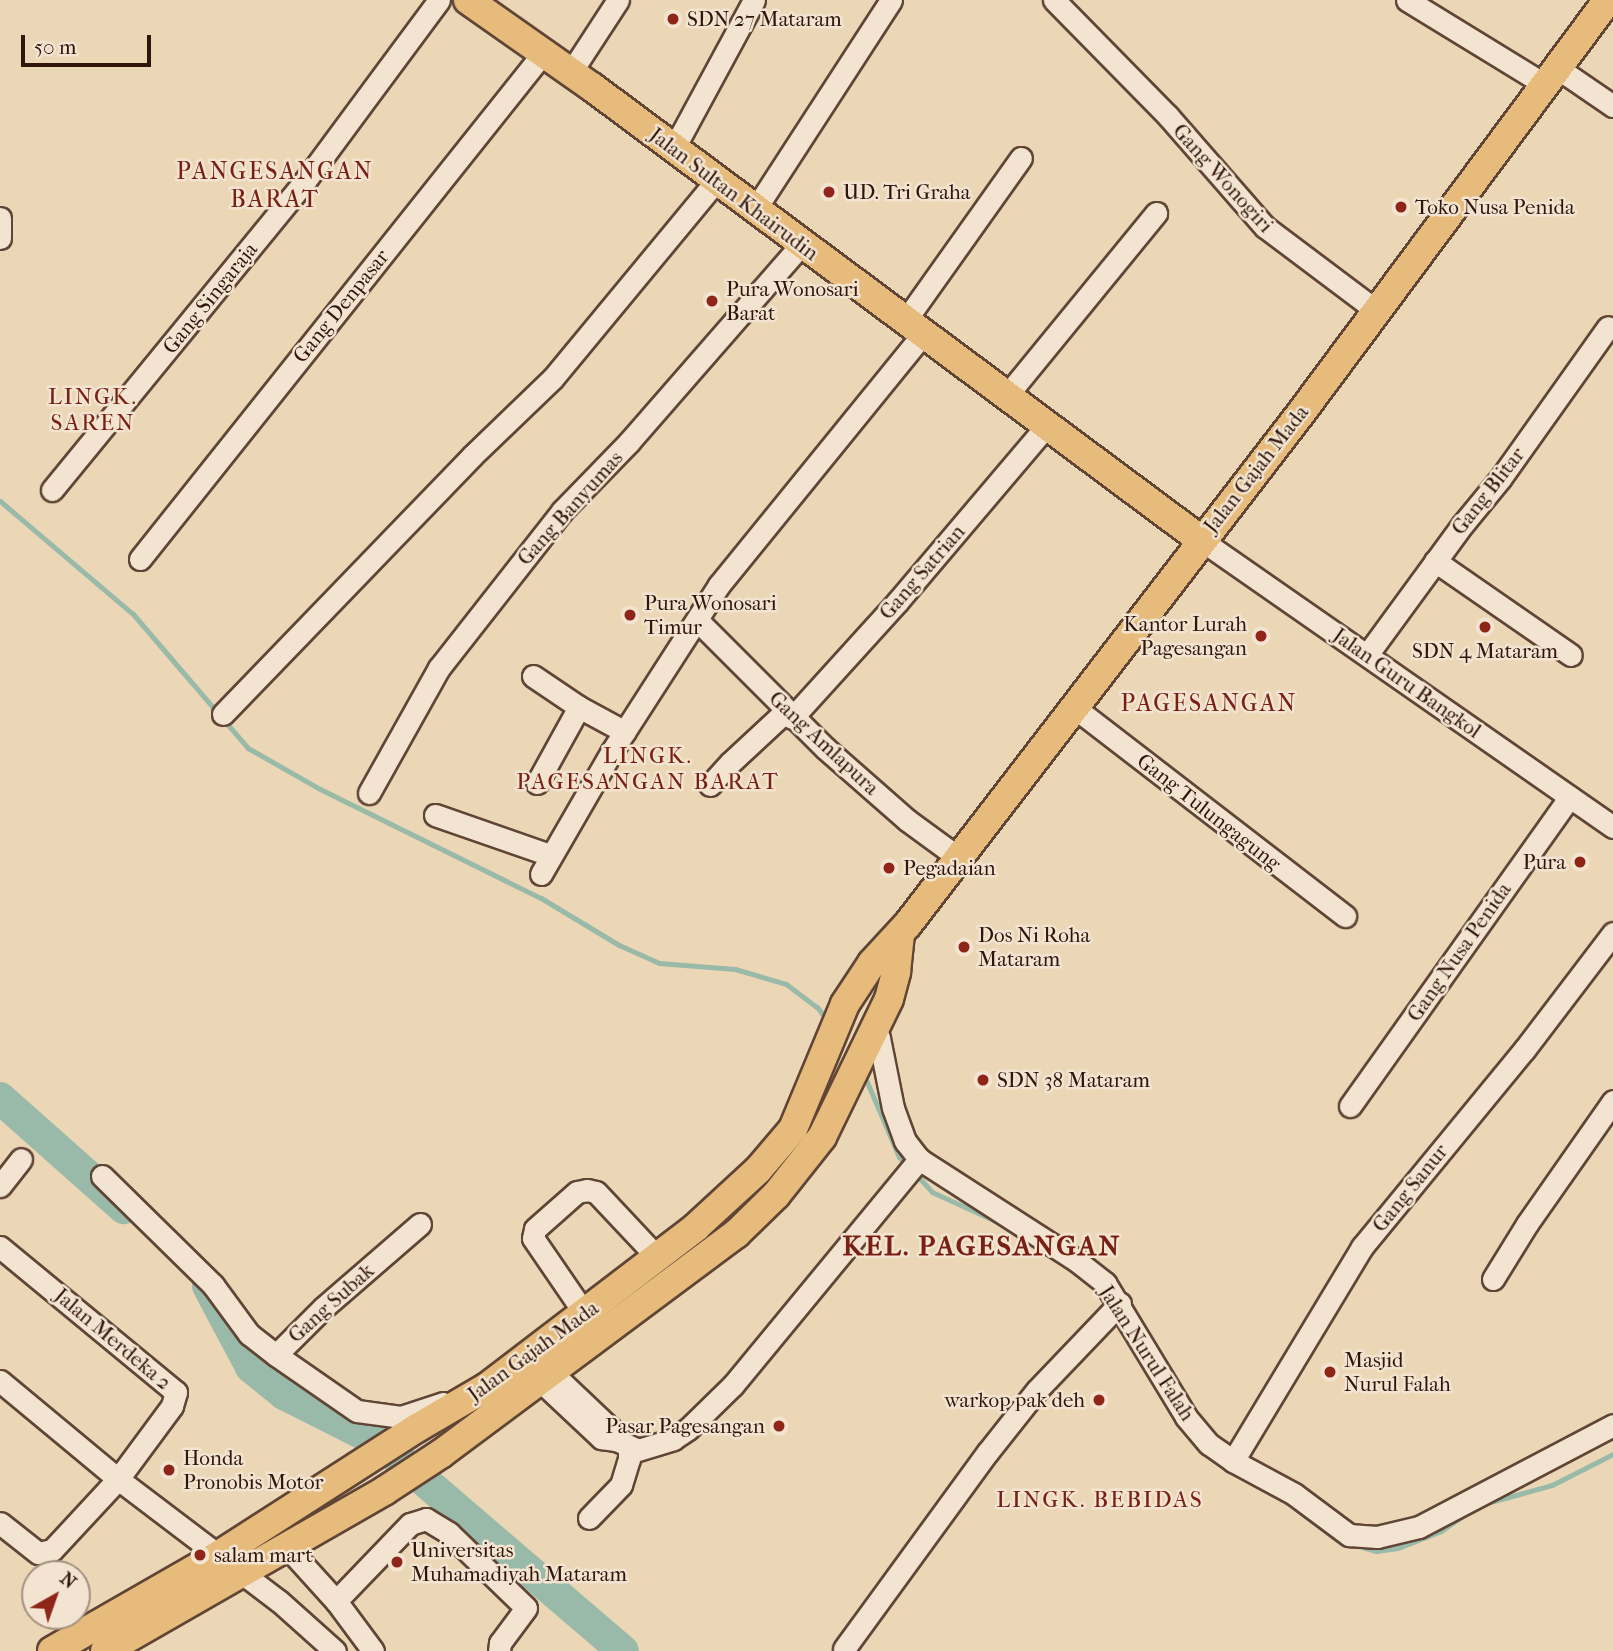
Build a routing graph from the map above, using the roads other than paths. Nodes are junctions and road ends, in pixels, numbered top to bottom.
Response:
1 (439, 0) edge
2 (468, 0) edge
3 (618, 0) edge
4 (754, 0) edge
5 (891, 0) edge
6 (1407, 0) edge
7 (1608, 0) edge
8 (1063, 3) edge
9 (543, 53) junction
10 (571, 72) junction
11 (1550, 76) junction
12 (1613, 106) edge
13 (674, 148) junction
14 (1021, 158) dead end
15 (717, 180) junction
16 (756, 208) junction
17 (1156, 213) dead end
18 (0, 218) edge
19 (0, 238) edge
20 (801, 245) junction
21 (1377, 311) junction
22 (1608, 327) dead end
23 (913, 328) junction
24 (1008, 394) junction
25 (1048, 424) junction
26 (52, 490) dead end
27 (1201, 540) junction
28 (140, 559) dead end
29 (1435, 561) junction
30 (698, 620) junction
31 (1367, 655) junction
32 (1571, 655) dead end
33 (533, 676) dead end
34 (579, 707) junction
35 (1074, 708) junction
36 (223, 714) dead end
37 (789, 714) junction
38 (625, 732) junction
39 (537, 783) dead end
40 (710, 785) dead end
41 (369, 793) dead end
42 (1570, 797) junction
43 (435, 815) dead end
44 (1613, 827) edge
45 (550, 855) junction
46 (959, 858) junction
47 (541, 874) dead end
48 (1345, 916) dead end
49 (1613, 933) edge
50 (900, 935) junction
51 (863, 1054) junction
52 (1613, 1101) edge
53 (1350, 1106) dead end
54 (21, 1159) dead end
55 (913, 1165) junction
56 (102, 1176) dead end
57 (0, 1186) edge
58 (420, 1224) dead end
59 (696, 1227) junction
60 (0, 1247) edge
61 (711, 1254) junction
62 (657, 1257) junction
63 (1493, 1279) dead end
64 (1115, 1308) junction
65 (585, 1314) junction
66 (276, 1354) junction
67 (537, 1367) junction
68 (0, 1381) edge
69 (466, 1400) junction
70 (1613, 1425) edge
71 (622, 1444) junction
72 (1233, 1461) junction
73 (118, 1479) junction
74 (589, 1518) dead end
75 (0, 1523) edge
76 (287, 1547) junction
77 (219, 1555) junction
78 (241, 1574) junction
79 (336, 1601) junction
80 (844, 1649) dead end
81 (52, 1651) edge
82 (105, 1651) edge
83 (334, 1651) edge
84 (373, 1651) edge
85 (499, 1651) edge

1 - 26 street, Gang Singaraja
2 - 9 main road, Jalan Sultan Khairudin
3 - 10 street
4 - 13 street
5 - 16 street
6 - 11 street
7 - 11 main road, Jalan Gajah Mada
8 - 21 street, Gang Wonogiri
9 - 10 main road, Jalan Sultan Khairudin
9 - 28 street, Gang Denpasar
10 - 13 main road, Jalan Sultan Khairudin
11 - 12 street
11 - 21 main road, Jalan Gajah Mada
13 - 15 main road, Jalan Sultan Khairudin
14 - 23 street
15 - 16 main road, Jalan Sultan Khairudin
15 - 36 street
16 - 20 main road, Jalan Sultan Khairudin
17 - 24 street
18 - 19 street
20 - 23 main road, Jalan Sultan Khairudin
20 - 41 street, Gang Banyumas
21 - 27 main road, Jalan Gajah Mada
22 - 29 street, Gang Blitar
23 - 24 main road, Jalan Sultan Khairudin
23 - 30 street
24 - 25 main road, Jalan Sultan Khairudin
25 - 27 main road, Jalan Sultan Khairudin
25 - 37 street, Gang Satrian
27 - 31 street, Jalan Guru Bangkol
27 - 35 main road, Jalan Gajah Mada
29 - 31 street, Gang Blitar
29 - 32 street
30 - 37 street, Gang Amlapura
30 - 38 street
31 - 42 street, Jalan Guru Bangkol
33 - 34 street
34 - 38 street
34 - 39 street
35 - 46 main road, Jalan Gajah Mada
35 - 48 street, Gang Tulungagung
37 - 40 street, Gang Satrian
37 - 46 street, Gang Amlapura
38 - 45 street
42 - 44 street, Jalan Guru Bangkol
42 - 53 street, Gang Nusa Penida
43 - 45 street
45 - 47 street
46 - 50 main road, Jalan Gajah Mada
49 - 72 street, Gang Sanur
50 - 51 main road, Jalan Gajah Mada
50 - 59 main road, Jalan Gajah Mada
51 - 55 street, Jalan Nurul Falah
51 - 61 main road, Jalan Gajah Mada
52 - 63 street
54 - 57 street
55 - 64 street, Jalan Nurul Falah
55 - 71 street
56 - 66 street
58 - 66 street, Gang Subak
59 - 61 main road
59 - 62 main road, Jalan Gajah Mada
60 - 73 street, Jalan Merdeka 2
61 - 67 main road, Jalan Gajah Mada
62 - 65 main road, Jalan Gajah Mada
62 - 65 street
64 - 72 street, Jalan Nurul Falah
64 - 80 street
65 - 67 main road, Jalan Gajah Mada
66 - 69 street, Gang Subak
67 - 69 main road, Jalan Gajah Mada
67 - 71 street
67 - 76 main road, Jalan Gajah Mada
68 - 73 street
69 - 77 main road, Jalan Gajah Mada
70 - 72 street, Jalan Nurul Falah
71 - 74 street
73 - 75 street
73 - 77 street
76 - 78 main road, Jalan Gajah Mada
76 - 79 street
77 - 78 street
77 - 81 main road, Jalan Gajah Mada
78 - 82 main road, Jalan Gajah Mada
78 - 83 street
79 - 84 street
79 - 85 street

